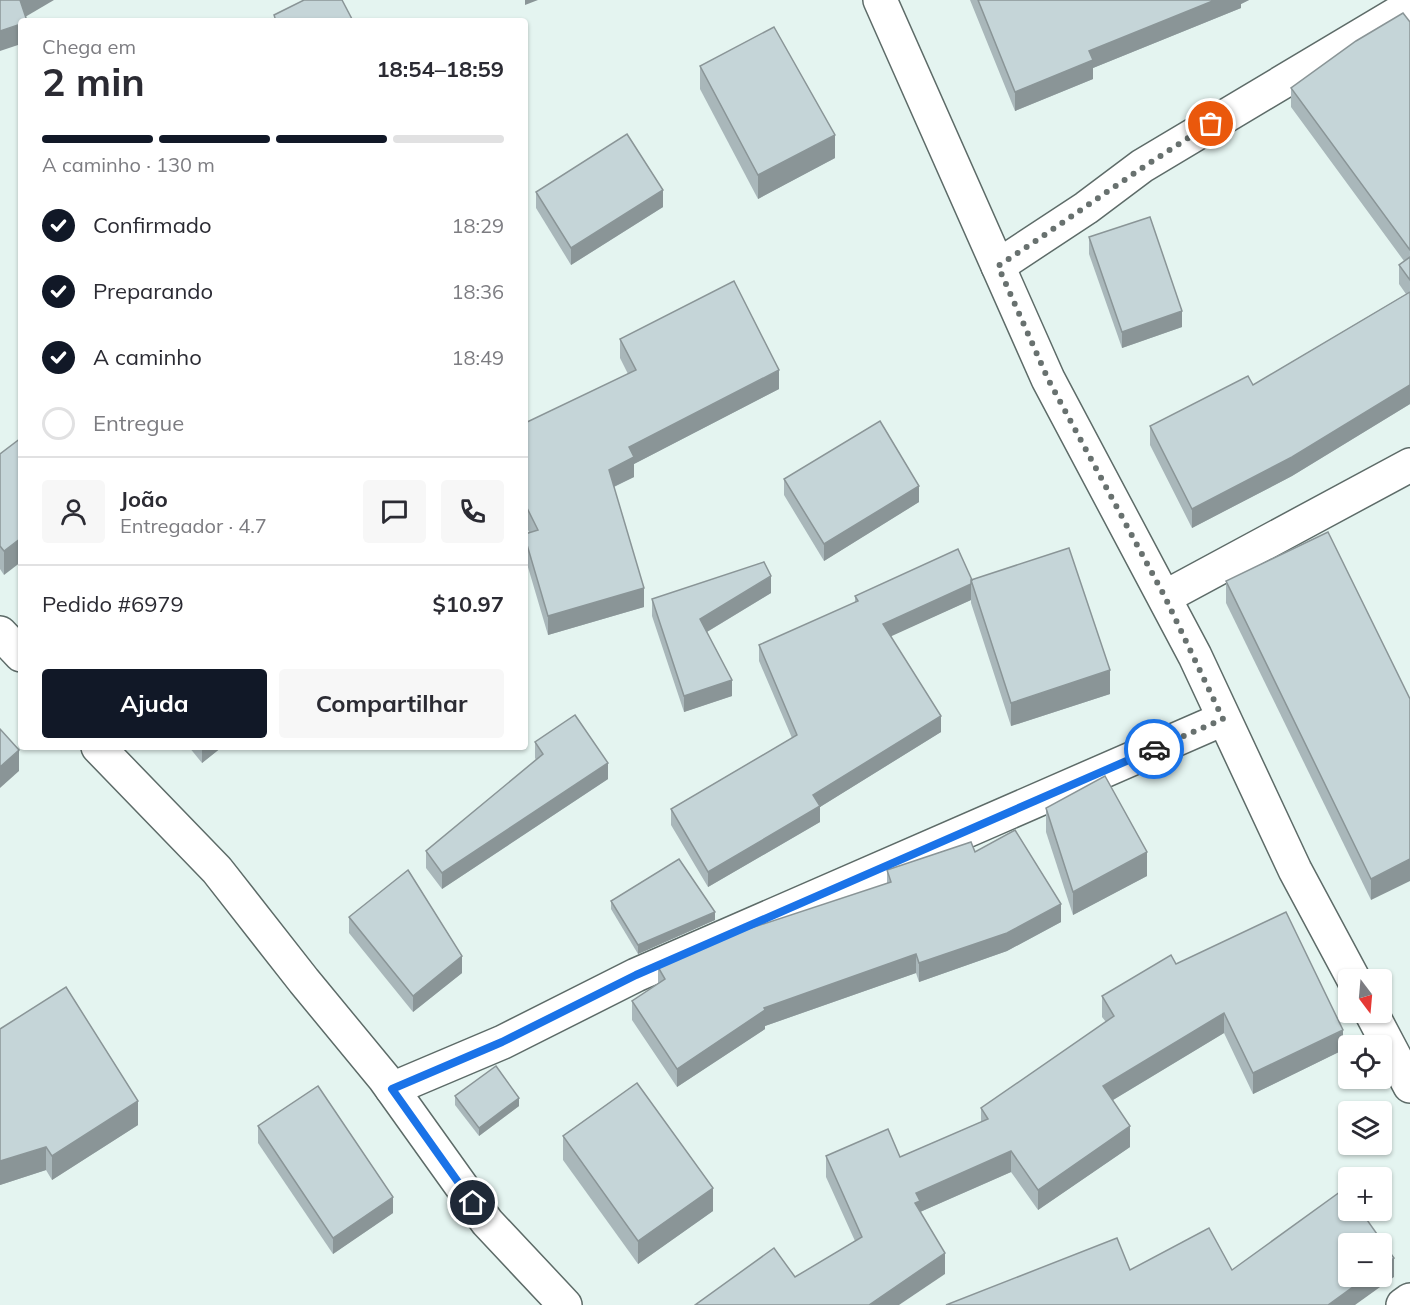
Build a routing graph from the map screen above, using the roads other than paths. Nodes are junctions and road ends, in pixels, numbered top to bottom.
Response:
1 (880, 0) edge
2 (1410, 6) edge
3 (998, 266) junction
4 (1410, 465) edge
5 (1165, 597) junction
6 (0, 633) edge
7 (18, 652) edge
8 (1223, 719) junction
9 (101, 750) edge
10 (1348, 969) edge
11 (1377, 1023) edge
12 (1410, 1086) edge
13 (392, 1089) junction
14 (1410, 1300) edge
15 (565, 1305) edge
16 (1403, 1305) edge

1 - 3 street
2 - 3 street
3 - 5 street
4 - 5 street
5 - 8 street
6 - 7 street
8 - 10 street
8 - 13 street
9 - 13 street
11 - 12 street
13 - 15 street
14 - 16 street

